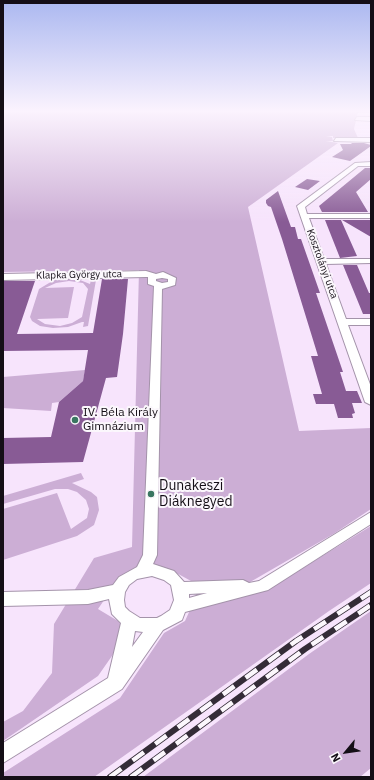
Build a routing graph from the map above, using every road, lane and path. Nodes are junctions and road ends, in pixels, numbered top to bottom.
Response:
1 (371, 164) edge
2 (305, 216) junction
3 (371, 216) edge
4 (371, 261) edge
5 (321, 262) junction
6 (3, 277) edge
7 (342, 322) junction
8 (371, 322) edge
9 (371, 402) edge
10 (371, 518) edge
11 (150, 555) junction
12 (142, 571) junction
13 (161, 572) junction
14 (263, 586) junction
15 (180, 588) junction
16 (118, 590) junction
17 (3, 599) edge
18 (180, 607) junction
19 (130, 621) junction
20 (157, 625) junction
21 (116, 683) junction
22 (3, 754) edge

1 - 2 street, Kosztolányi utca
2 - 3 street
2 - 5 street, Kosztolányi utca
4 - 5 street
5 - 7 street, Kosztolányi utca
6 - 11 street, Klapka György utca
7 - 8 street
7 - 9 street, Kosztolányi utca
10 - 14 street
11 - 12 street, Klapka György utca
11 - 13 street
12 - 13 street
12 - 16 street
13 - 15 street
14 - 15 street
14 - 18 street
15 - 18 street
16 - 17 street
16 - 19 street
18 - 20 street
19 - 20 street
19 - 21 street
20 - 21 street
21 - 22 street

